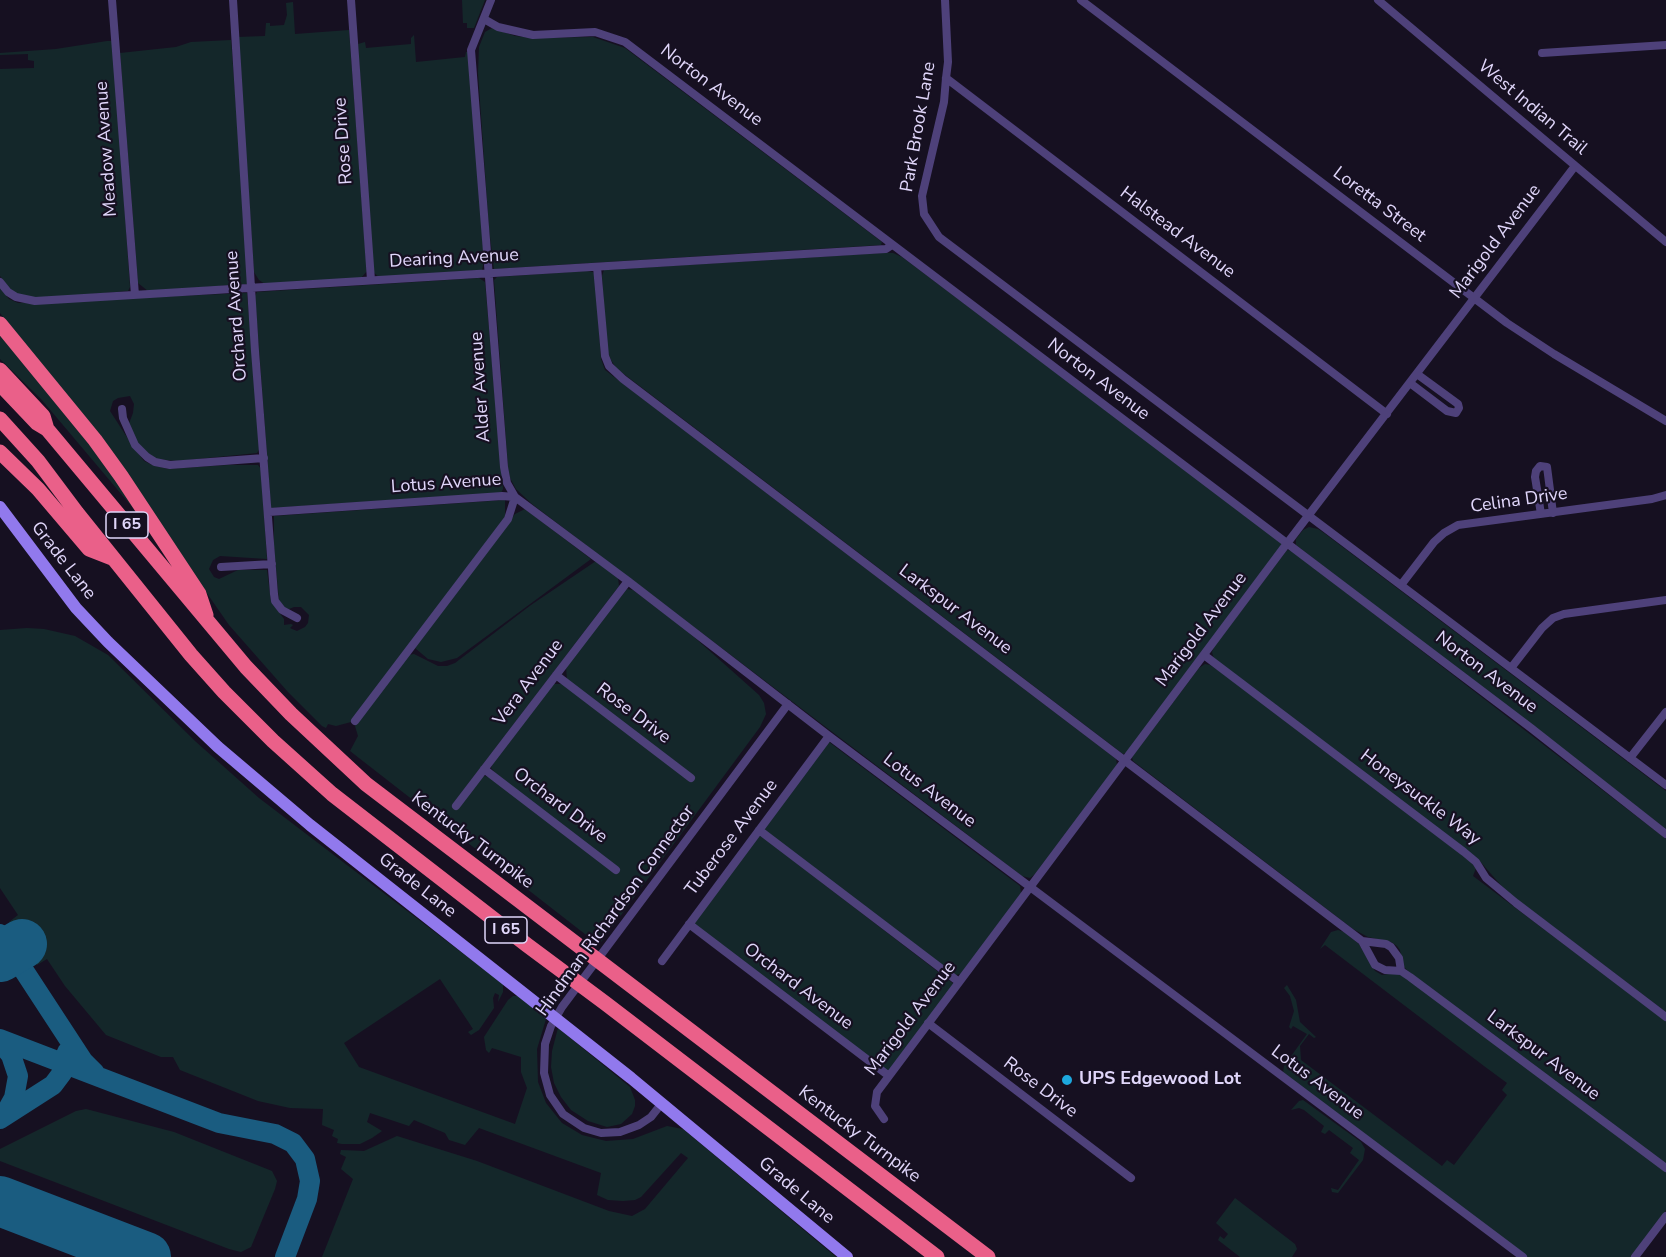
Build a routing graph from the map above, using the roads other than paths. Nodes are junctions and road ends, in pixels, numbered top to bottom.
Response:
1 (112, 0) edge
2 (233, 0) edge
3 (351, 0) edge
4 (491, 0) edge
5 (945, 0) edge
6 (1081, 0) edge
7 (1378, 0) edge
8 (484, 19) junction
9 (1666, 45) edge
10 (1542, 53) dead end
11 (946, 78) junction
12 (1575, 166) junction
13 (1666, 242) edge
14 (892, 245) junction
15 (953, 248) joint
16 (597, 267) junction
17 (489, 273) junction
18 (371, 280) junction
19 (0, 282) edge
20 (252, 287) junction
21 (135, 295) junction
22 (1474, 298) junction
23 (0, 324) edge
24 (0, 370) edge
25 (1417, 374) junction
26 (1410, 383) junction
27 (0, 384) edge
28 (122, 409) dead end
29 (1387, 414) junction
30 (0, 419) edge
31 (1666, 421) edge
32 (47, 429) junction
33 (0, 453) edge
34 (264, 458) junction
35 (1666, 495) edge
36 (515, 497) junction
37 (0, 507) edge
38 (269, 512) junction
39 (1552, 513) junction
40 (1541, 514) junction
41 (1309, 516) junction
42 (1287, 544) junction
43 (115, 559) junction
44 (272, 564) junction
45 (221, 567) dead end
46 (628, 581) junction
47 (1401, 585) junction
48 (1666, 600) edge
49 (297, 618) dead end
50 (207, 621) junction
51 (1204, 655) junction
52 (1511, 668) junction
53 (556, 675) junction
54 (788, 705) junction
55 (1666, 712) edge
56 (355, 721) dead end
57 (829, 736) junction
58 (1630, 758) junction
59 (1125, 760) junction
60 (484, 769) junction
61 (691, 778) dead end
62 (1666, 785) edge
63 (456, 806) dead end
64 (759, 830) junction
65 (1666, 834) edge
66 (616, 870) dead end
67 (1030, 887) junction
68 (689, 924) junction
69 (1362, 940) junction
70 (662, 961) dead end
71 (1401, 971) junction
72 (959, 982) junction
73 (1666, 1017) edge
74 (928, 1023) junction
75 (889, 1076) junction
76 (662, 1103) junction
77 (885, 1119) dead end
78 (1666, 1168) edge
79 (1131, 1178) dead end
80 (1666, 1216) edge
81 (847, 1257) edge
82 (937, 1257) edge
83 (988, 1257) edge
84 (1523, 1257) edge
85 (1635, 1257) edge

1 - 21 street, Meadow Avenue
2 - 20 street, Orchard Avenue
3 - 18 street, Rose Drive
4 - 8 street, Alder Avenue
5 - 11 street, Park Brook Lane
6 - 22 street, Loretta Street
7 - 12 street, West Indian Trail
8 - 14 street, Norton Avenue
8 - 17 street, Alder Avenue
9 - 10 street
11 - 15 street, Park Brook Lane
11 - 29 street, Halstead Avenue
12 - 13 street, West Indian Trail
12 - 22 street, Marigold Avenue
14 - 16 street, Dearing Avenue
14 - 42 street, Norton Avenue
15 - 41 street, Norton Avenue
16 - 17 street, Dearing Avenue
16 - 59 street, Larkspur Avenue
17 - 18 street, Dearing Avenue
17 - 36 street, Alder Avenue
18 - 20 street, Dearing Avenue
19 - 21 street, Dearing Avenue
20 - 21 street, Dearing Avenue
20 - 34 street, Orchard Avenue
22 - 25 street, Marigold Avenue
22 - 31 street, Loretta Street
23 - 50 highway
24 - 32 highway
25 - 26 street, Marigold Avenue
25 - 26 street
26 - 29 street, Marigold Avenue
27 - 32 highway, Kentucky Turnpike / I 65
28 - 34 street
29 - 41 street, Marigold Avenue
30 - 43 highway, I 65
32 - 50 highway, Kentucky Turnpike / I 65
33 - 43 highway
34 - 38 street, Orchard Avenue
35 - 39 street, Celina Drive
36 - 38 street, Lotus Avenue
36 - 46 street, Lotus Avenue
36 - 56 street
37 - 76 main road, Grade Lane
38 - 44 street, Orchard Avenue
39 - 40 street, Celina Drive
39 - 40 street
40 - 47 street, Celina Drive
41 - 42 street, Marigold Avenue
41 - 47 street, Norton Avenue
42 - 51 street, Marigold Avenue
42 - 65 street, Norton Avenue
43 - 82 highway, I 65
44 - 45 street
44 - 49 street, Orchard Avenue
46 - 53 street, Vera Avenue
46 - 54 street, Lotus Avenue
47 - 52 street, Norton Avenue
48 - 52 street
50 - 83 highway, Kentucky Turnpike / I 65
51 - 59 street, Marigold Avenue
51 - 73 street, Honeysuckle Way
52 - 58 street, Norton Avenue
53 - 60 street, Vera Avenue
53 - 61 street, Rose Drive
54 - 57 street, Lotus Avenue
54 - 76 street, Hindman Richardson Connector
55 - 58 street
57 - 64 street, Tuberose Avenue
57 - 67 street, Lotus Avenue
58 - 62 street, Norton Avenue
59 - 67 street, Marigold Avenue
59 - 69 street, Larkspur Avenue
60 - 63 street, Vera Avenue
60 - 66 street, Orchard Drive
64 - 68 street, Tuberose Avenue
64 - 72 street
67 - 72 street, Marigold Avenue
67 - 84 street, Lotus Avenue
68 - 70 street, Tuberose Avenue
68 - 75 street, Orchard Avenue
69 - 71 street, Larkspur Avenue
69 - 71 street, Larkspur Avenue
71 - 78 street, Larkspur Avenue
72 - 74 street, Marigold Avenue
74 - 75 street, Marigold Avenue
74 - 79 street, Rose Drive
75 - 77 street, Marigold Avenue
76 - 81 main road, Grade Lane
80 - 85 street

